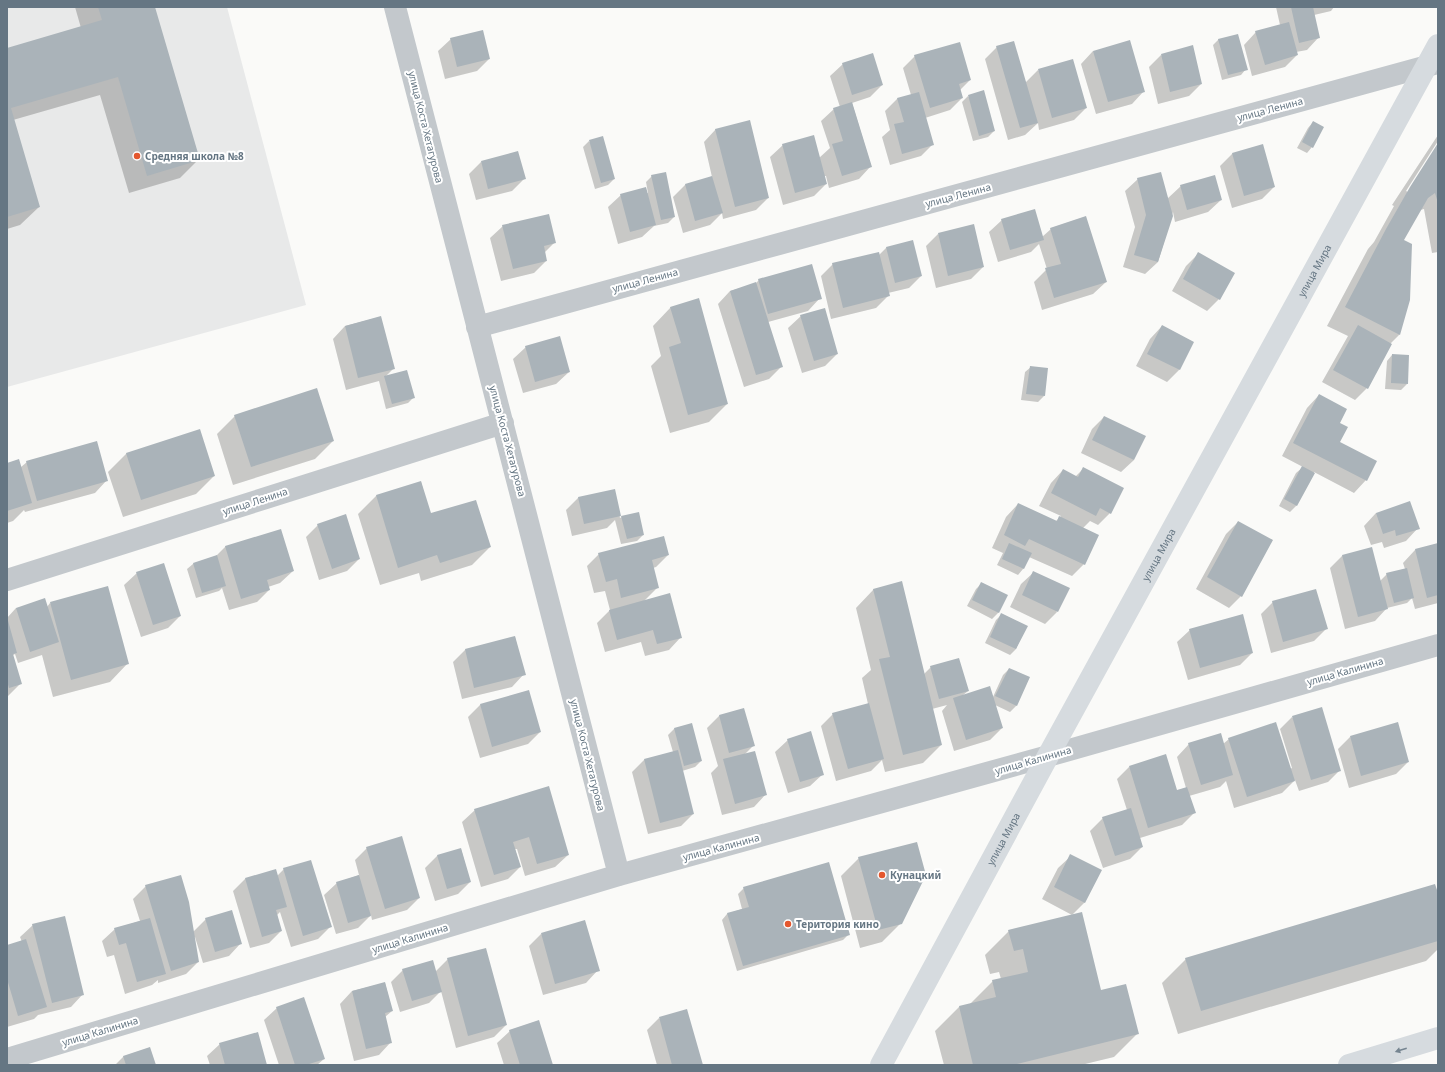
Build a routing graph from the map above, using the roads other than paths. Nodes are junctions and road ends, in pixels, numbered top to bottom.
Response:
1 (395, 7) edge
2 (1438, 45) edge
3 (1432, 64) edge
4 (477, 326) junction
5 (503, 423) junction
6 (7, 580) edge
7 (1438, 645) edge
8 (1048, 756) junction
9 (619, 875) junction
10 (1438, 1038) edge
11 (7, 1059) edge
12 (881, 1065) edge
13 (1349, 1065) edge

1 - 4 street, улица Коста Хетагурова
2 - 3 main road, улица Мира
3 - 4 street, улица Ленина
3 - 8 main road, улица Мира
4 - 5 street, улица Коста Хетагурова
5 - 6 street, улица Ленина
5 - 9 street, улица Коста Хетагурова
7 - 8 street, улица Калинина
8 - 9 street, улица Калинина
8 - 12 main road, улица Мира
9 - 11 street, улица Калинина
10 -> 13 main road

